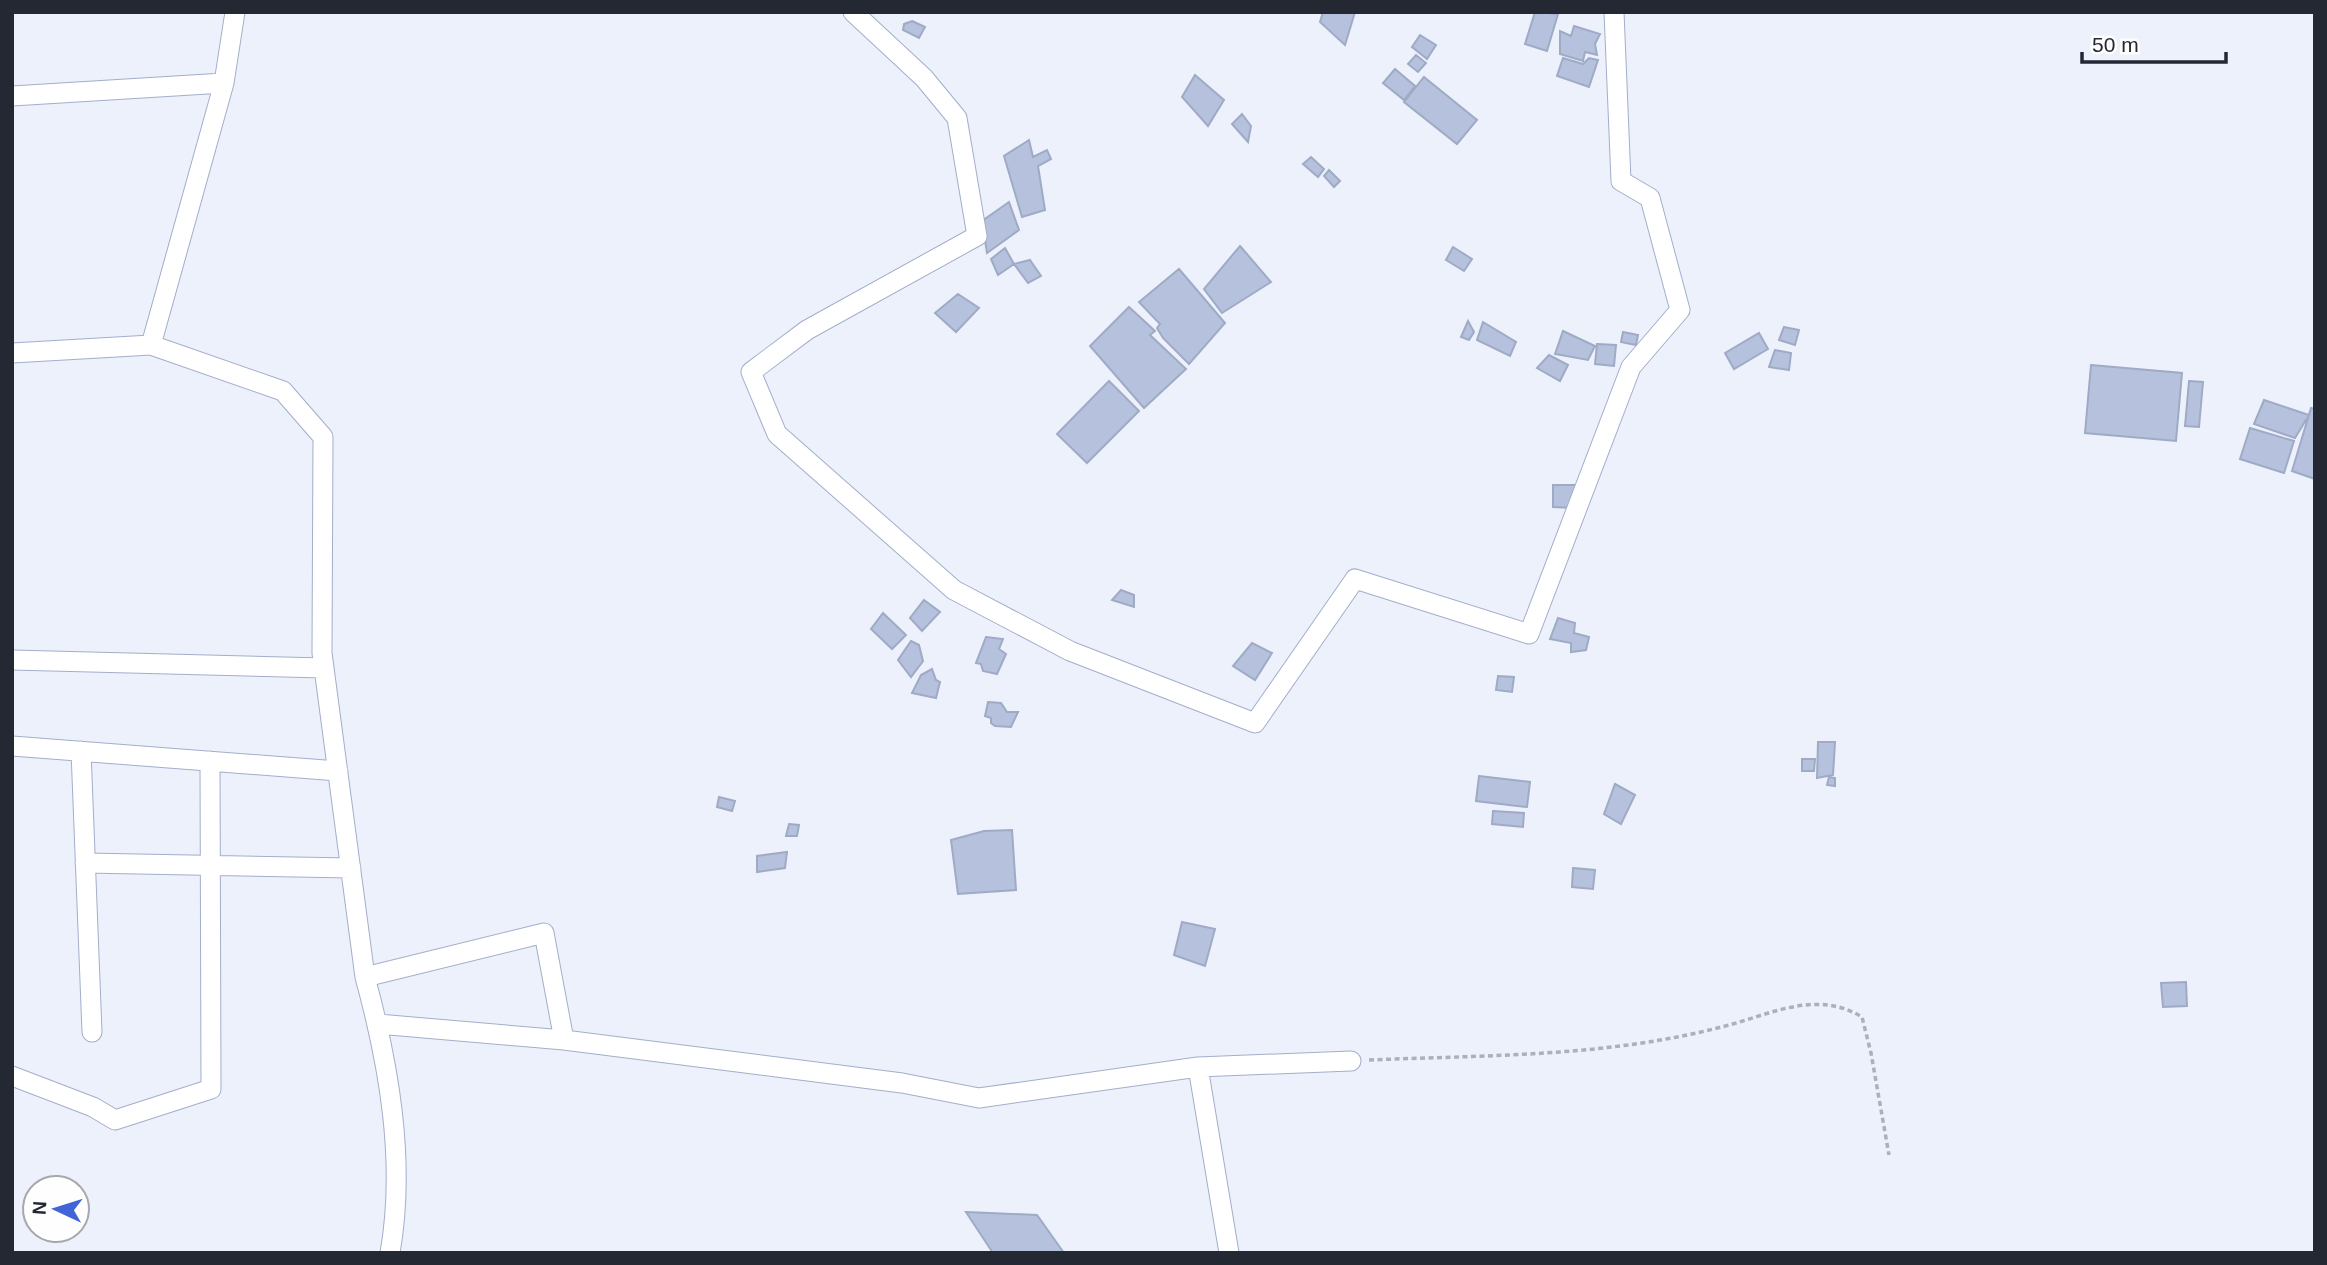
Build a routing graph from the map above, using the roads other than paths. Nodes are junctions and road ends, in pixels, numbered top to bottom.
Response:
1 (235, 12) edge
2 (853, 12) edge
3 (1614, 12) edge
4 (224, 83) junction
5 (12, 96) edge
6 (150, 345) junction
7 (12, 353) edge
8 (12, 660) edge
9 (324, 668) junction
10 (12, 746) edge
11 (80, 751) junction
12 (209, 761) junction
13 (338, 771) junction
14 (85, 863) junction
15 (211, 867) junction
16 (351, 868) junction
17 (365, 977) junction
18 (378, 1024) junction
19 (92, 1032) dead end
20 (565, 1040) junction
21 (1351, 1060) road end
22 (1198, 1066) junction
23 (12, 1076) edge
24 (390, 1253) edge
25 (1229, 1253) edge

1 - 4 street
2 - 3 street
4 - 5 street
4 - 6 street
6 - 7 street
6 - 9 street
8 - 9 street
9 - 13 street
10 - 11 street
11 - 12 street
11 - 14 street
12 - 13 street
12 - 15 street
13 - 16 street
14 - 15 street
14 - 19 street
15 - 16 street
15 - 23 street
16 - 17 street
17 - 18 street
17 - 20 street
18 - 20 street
18 - 24 street
20 - 22 street
21 - 22 street
22 - 25 street

